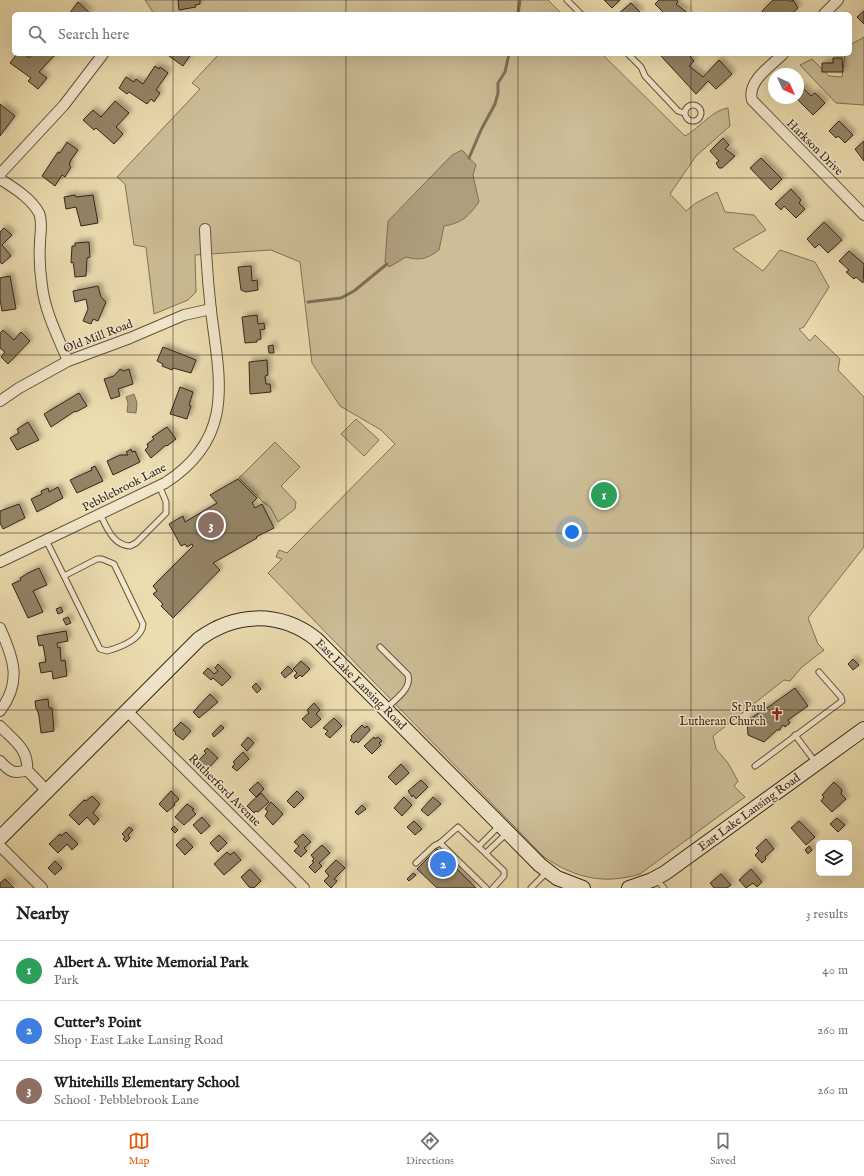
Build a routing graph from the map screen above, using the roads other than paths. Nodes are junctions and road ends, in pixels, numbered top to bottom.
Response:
1 (567, 0) edge
2 (838, 0) edge
3 (579, 12) edge
4 (826, 12) edge
5 (103, 56) edge
6 (630, 56) edge
7 (781, 56) edge
8 (684, 113) dead end
9 (0, 174) edge
10 (0, 179) edge
11 (864, 215) edge
12 (205, 229) dead end
13 (211, 309) junction
14 (68, 361) junction
15 (0, 401) edge
16 (159, 485) junction
17 (100, 514) junction
18 (46, 540) junction
19 (0, 562) edge
20 (64, 576) junction
21 (0, 628) edge
22 (380, 647) dead end
23 (819, 672) dead end
24 (386, 709) junction
25 (0, 711) edge
26 (127, 711) junction
27 (0, 726) edge
28 (864, 729) edge
29 (795, 735) junction
30 (0, 761) edge
31 (816, 763) junction
32 (755, 766) dead end
33 (27, 770) junction
34 (47, 791) junction
35 (504, 829) junction
36 (0, 838) edge
37 (440, 843) junction
38 (0, 846) edge
39 (479, 846) junction
40 (486, 853) junction
41 (416, 863) dead end
42 (547, 872) junction
43 (660, 883) edge
44 (42, 888) edge
45 (304, 888) edge
46 (486, 888) edge
47 (493, 888) edge
48 (531, 888) edge
49 (584, 888) edge
50 (629, 888) edge

1 - 3 lane
2 - 4 street
5 - 9 street
6 - 8 lane
7 - 11 street, Harkson Drive
10 - 14 street
12 - 13 street, Pebblebrook Lane
13 - 14 street, Old Mill Road
13 - 16 street, Pebblebrook Lane
14 - 15 street, Old Mill Road
16 - 17 street, Pebblebrook Lane
16 - 17 lane
17 - 18 street, Pebblebrook Lane
18 - 19 street, Pebblebrook Lane
18 - 20 lane
20 - 20 lane
21 - 25 street
22 - 24 lane
23 - 29 lane
24 - 26 main road, East Lake Lansing Road
24 - 35 main road, East Lake Lansing Road
26 - 34 main road, East Lake Lansing Road
26 - 45 street, Rutherford Avenue
27 - 33 street
28 - 31 main road, East Lake Lansing Road
29 - 31 lane
29 - 32 lane
30 - 33 street
31 - 43 main road, East Lake Lansing Road
33 - 34 street
34 - 36 main road, East Lake Lansing Road
35 - 39 lane
35 - 40 lane
35 - 42 main road, East Lake Lansing Road
37 - 39 lane
37 - 41 lane
37 - 46 lane
38 - 44 street
39 - 40 lane
40 - 47 lane
42 - 48 lane
42 - 49 main road, East Lake Lansing Road
43 - 50 main road, East Lake Lansing Road

